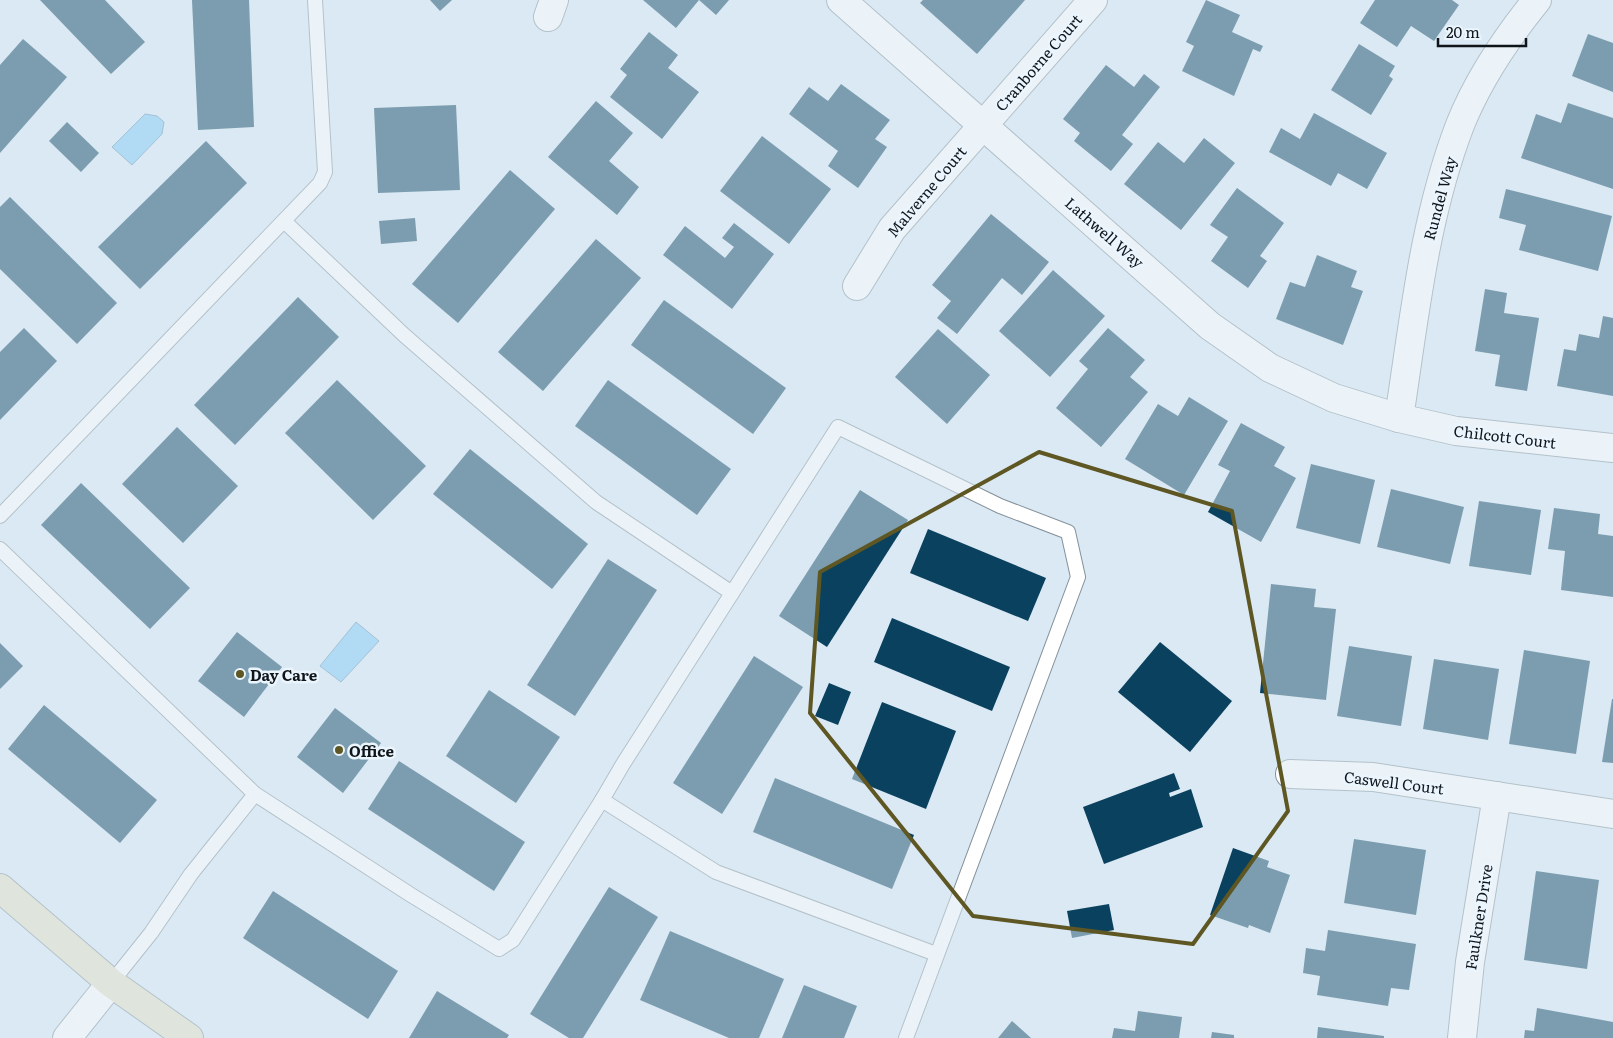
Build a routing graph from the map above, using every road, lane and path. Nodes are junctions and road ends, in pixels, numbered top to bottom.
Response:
1 (315, 0) edge
2 (841, 0) edge
3 (1093, 0) edge
4 (1538, 0) edge
5 (983, 125) junction
6 (284, 222) junction
7 (857, 286) dead end
8 (1398, 418) junction
9 (1613, 448) edge
10 (0, 516) edge
11 (0, 549) edge
12 (732, 593) junction
13 (1290, 774) dead end
14 (255, 794) junction
15 (1497, 796) junction
16 (602, 800) junction
17 (1613, 814) edge
18 (0, 888) edge
19 (936, 954) junction
20 (111, 983) junction
21 (67, 1038) edge
22 (189, 1038) edge
23 (906, 1038) edge
24 (1462, 1038) edge

1 - 6 lane
2 - 5 street, Lathwell Way
3 - 5 street, Cranborne Court
4 - 8 street, Rundel Way
5 - 7 street, Malverne Court
5 - 8 street, Lathwell Way
6 - 10 lane
6 - 12 lane
8 - 9 street, Chilcott Court
11 - 14 lane
12 - 16 lane
12 - 19 lane
13 - 15 street, Caswell Court
14 - 16 lane
14 - 20 lane
15 - 17 street, Caswell Court
15 - 24 street, Faulkner Drive
16 - 19 lane
18 - 20 main road
19 - 23 lane
20 - 21 street
20 - 22 main road

